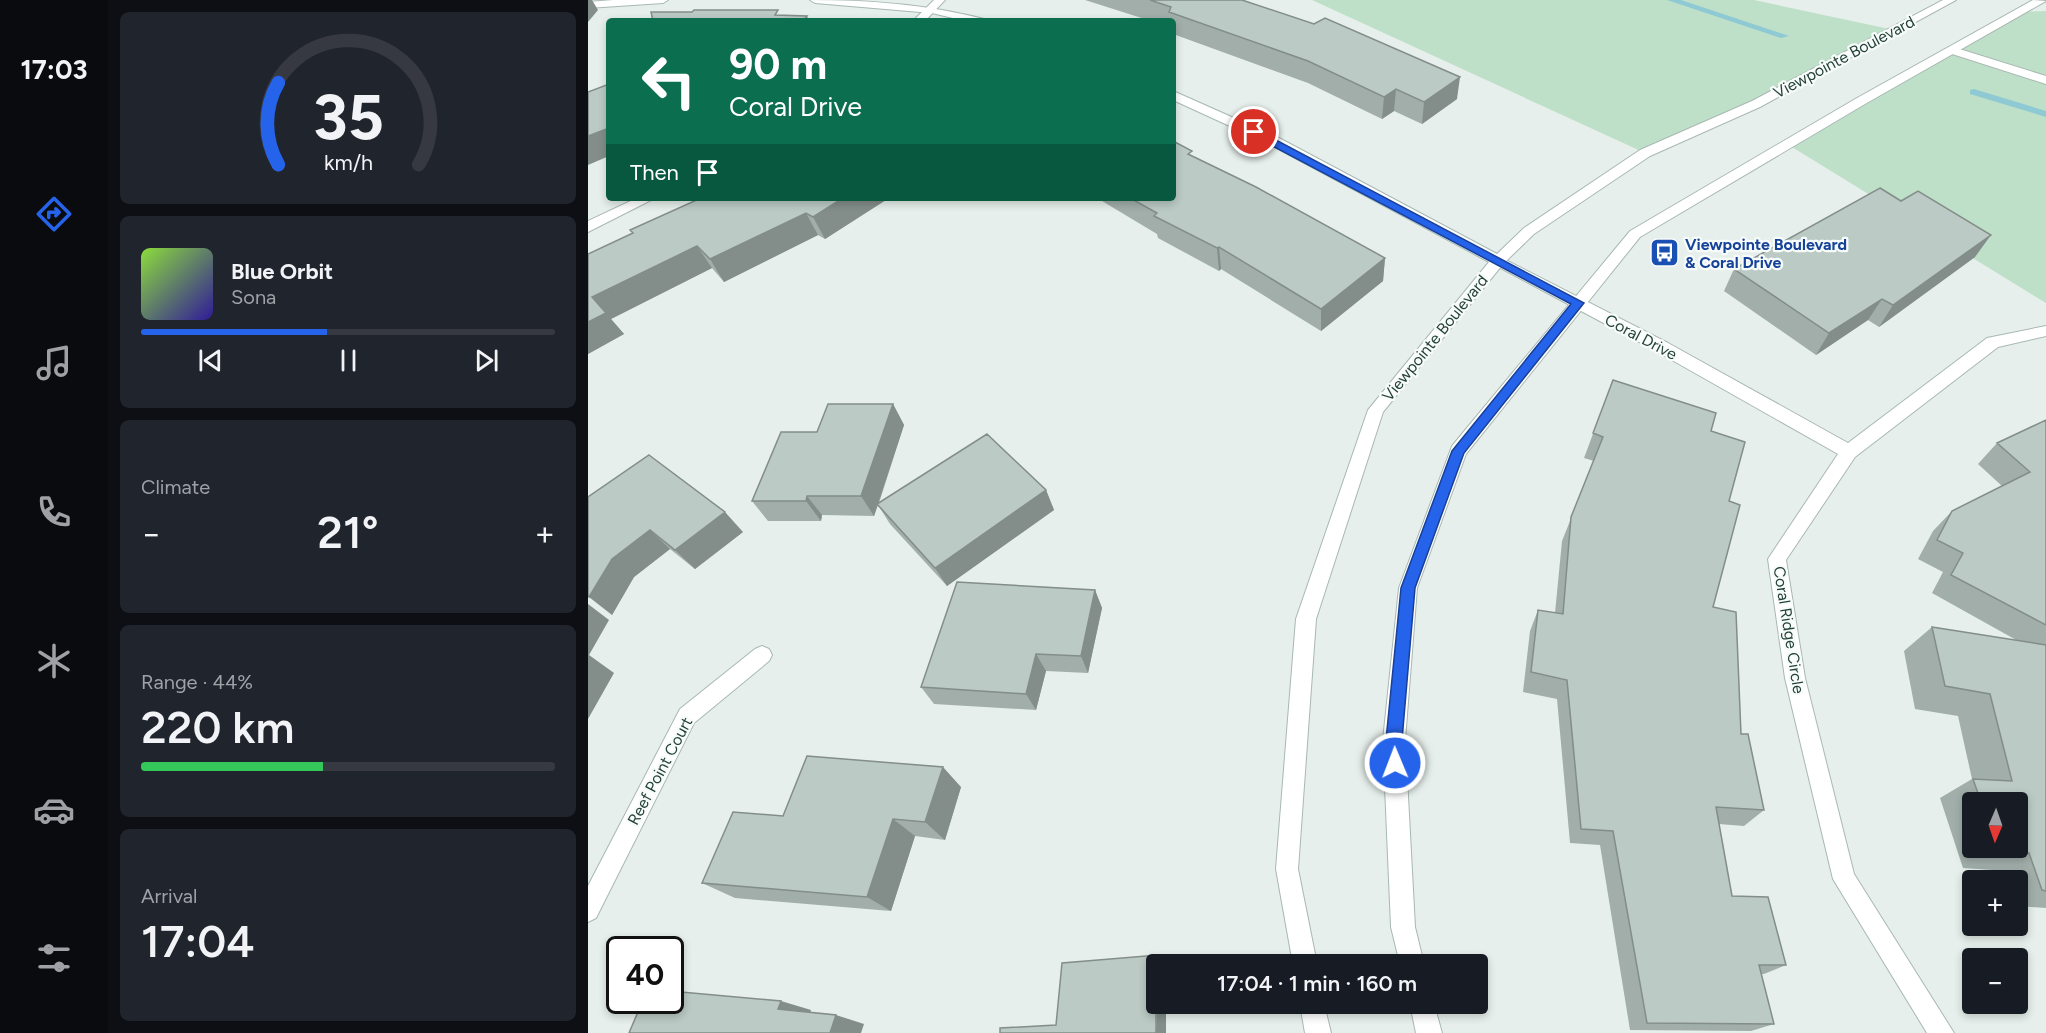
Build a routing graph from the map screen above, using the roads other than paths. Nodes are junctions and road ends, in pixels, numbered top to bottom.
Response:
1 (663, 0) edge
2 (815, 0) edge
3 (940, 0) edge
4 (1951, 0) edge
5 (2041, 0) edge
6 (588, 5) edge
7 (932, 10) junction
8 (2046, 11) edge
9 (2019, 12) junction
10 (923, 18) edge
11 (967, 18) edge
12 (1953, 51) junction
13 (2046, 80) edge
14 (1176, 96) edge
15 (642, 201) edge
16 (588, 227) edge
17 (1498, 261) junction
18 (1578, 303) junction
19 (2046, 331) edge
20 (1849, 452) junction
21 (762, 655) dead end
22 (588, 910) edge
23 (1303, 954) edge
24 (1410, 954) edge
25 (1314, 1014) edge
26 (1424, 1014) edge
27 (1318, 1033) edge
28 (1429, 1033) edge
29 (1941, 1033) edge

1 - 6 street
2 - 7 street
3 - 7 street
4 - 17 street, Viewpointe Boulevard
5 - 9 street
7 - 10 street
7 - 11 street
8 - 9 street
9 - 12 street
12 - 13 street
12 - 18 street
14 - 17 street, Coral Drive
15 - 16 street
17 - 18 street, Coral Drive
17 - 23 street, Viewpointe Boulevard
18 - 20 street, Coral Drive
18 - 24 street
19 - 20 street, Coral Ridge Circle
20 - 29 street, Coral Ridge Circle
21 - 22 street, Reef Point Court
25 - 27 street
26 - 28 street

